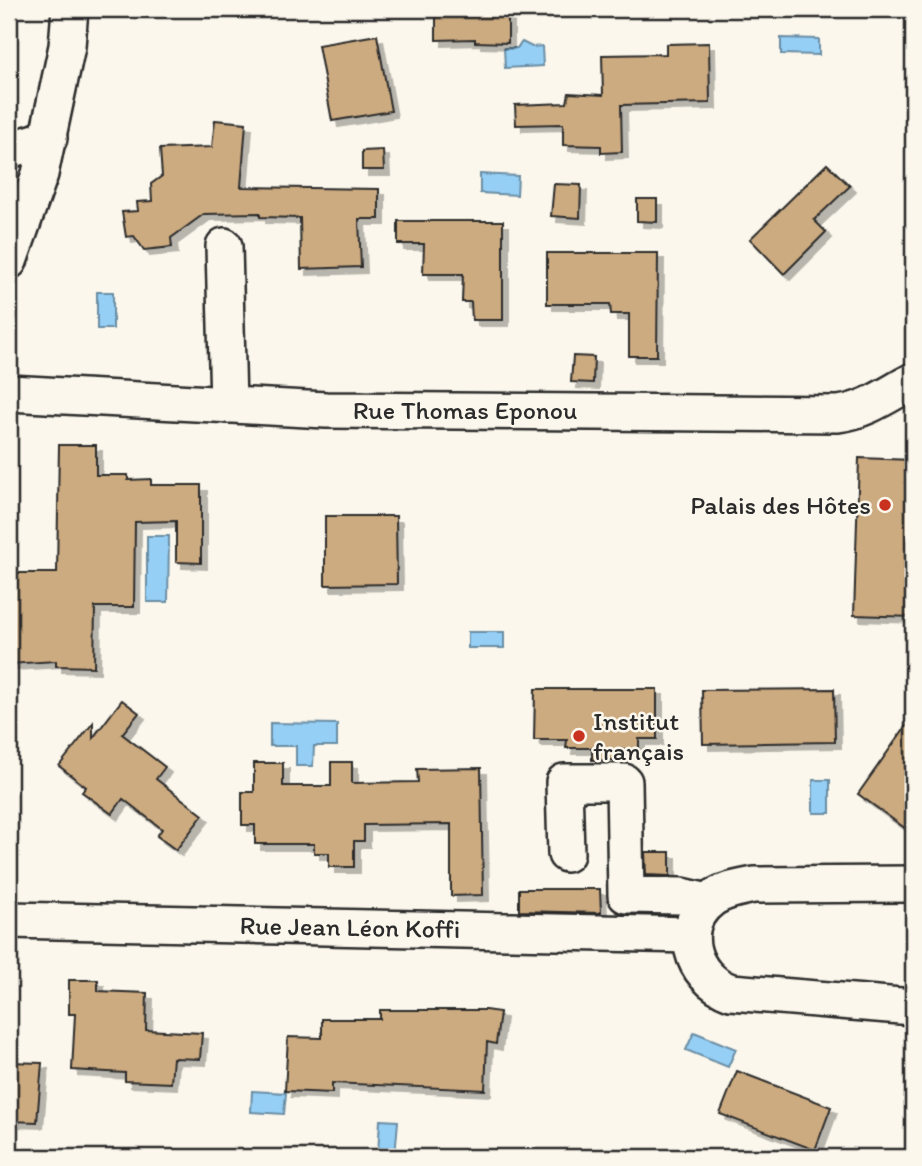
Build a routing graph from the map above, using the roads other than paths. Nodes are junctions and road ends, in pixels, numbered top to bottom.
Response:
1 (70, 9) edge
2 (49, 138) junction
3 (9, 150) edge
4 (20, 203) edge
5 (225, 246) dead end
6 (9, 261) edge
7 (913, 380) edge
8 (9, 393) edge
9 (228, 405) junction
10 (566, 854) dead end
11 (913, 884) edge
12 (708, 902) junction
13 (9, 920) edge
14 (691, 935) junction
15 (913, 1007) edge

1 - 2 street
2 - 3 street
2 - 4 street
4 - 6 street
5 - 9 street
7 - 9 street, Rue Thomas Eponou
8 - 9 street, Rue Thomas Eponou
10 - 12 street
11 - 12 street
12 - 14 street
13 - 14 street, Rue Jean Léon Koffi
14 - 15 street

